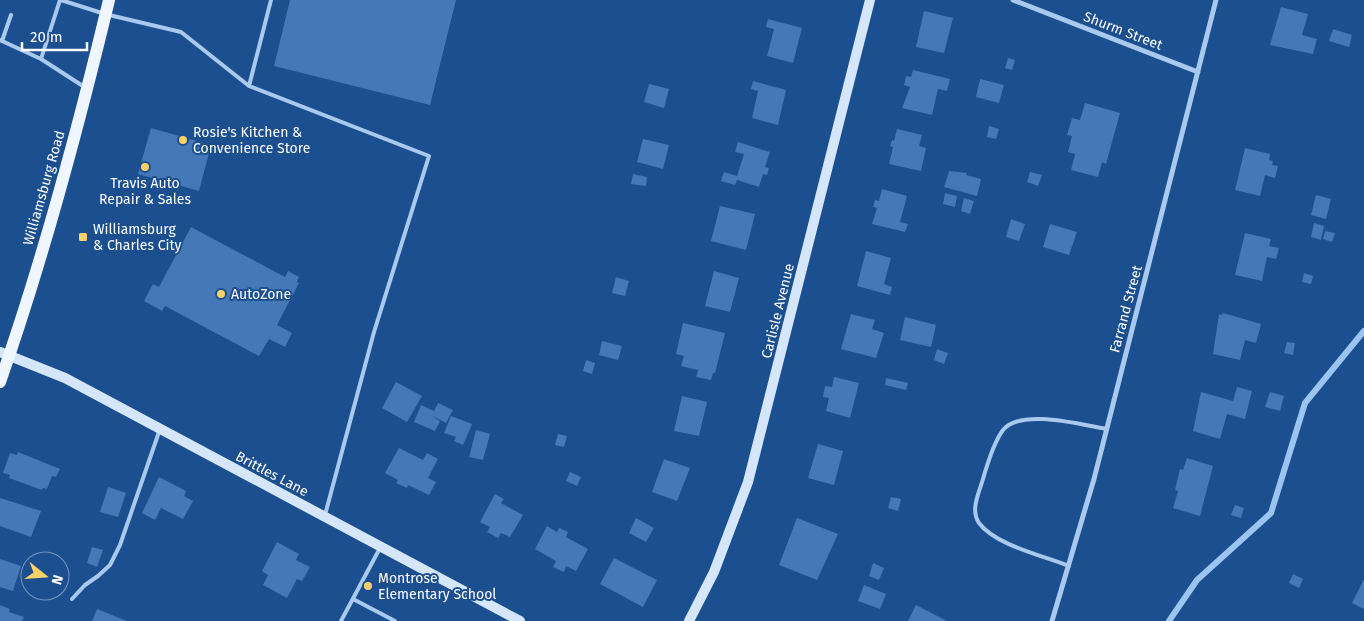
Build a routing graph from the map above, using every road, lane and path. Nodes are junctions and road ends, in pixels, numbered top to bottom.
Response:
1 (60, 0) edge
2 (109, 0) edge
3 (270, 0) edge
4 (870, 0) edge
5 (1013, 0) edge
6 (1216, 0) edge
7 (105, 14) junction
8 (11, 15) dead end
9 (1, 40) edge
10 (41, 59) junction
11 (1198, 72) junction
12 (249, 86) junction
13 (87, 89) junction
14 (5, 353) edge
15 (0, 382) edge
16 (1107, 429) junction
17 (160, 430) junction
18 (324, 518) junction
19 (380, 548) junction
20 (1068, 566) junction
21 (353, 598) junction
22 (72, 599) dead end
23 (341, 621) edge
24 (395, 621) edge
25 (520, 621) edge
26 (688, 621) edge
27 (1052, 621) edge

1 - 7 lane
1 - 10 lane
2 - 7 main road, Williamsburg Road
3 - 12 lane
4 - 26 street, Carlisle Avenue
5 - 11 street, Shurm Street
6 - 11 street, Farrand Street
7 - 12 lane
7 - 13 main road, Williamsburg Road
8 - 9 lane
9 - 10 lane
10 - 13 lane
11 - 16 street, Farrand Street
12 - 18 lane
13 - 14 main road, Williamsburg Road
14 - 15 main road, Williamsburg Road
14 - 17 street, Brittles Lane
16 - 20 street, Farrand Street
16 - 20 lane
17 - 18 street, Brittles Lane
17 - 22 lane
18 - 19 street, Brittles Lane
19 - 21 lane
19 - 25 street, Brittles Lane
20 - 27 street, Farrand Street
21 - 23 lane
21 - 24 lane

